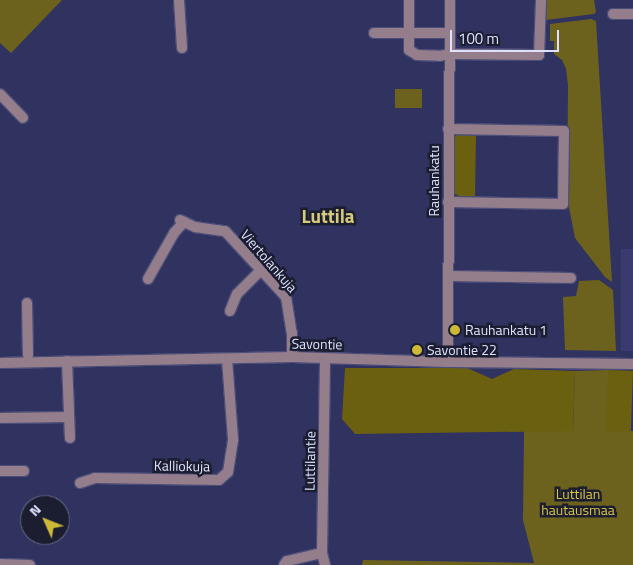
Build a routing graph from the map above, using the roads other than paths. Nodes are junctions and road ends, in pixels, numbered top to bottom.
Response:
1 (179, 0) edge
2 (409, 0) edge
3 (450, 0) edge
4 (541, 0) edge
5 (613, 14) dead end
6 (633, 14) edge
7 (409, 32) junction
8 (374, 33) dead end
9 (450, 33) junction
10 (182, 48) dead end
11 (450, 54) junction
12 (0, 94) edge
13 (23, 118) dead end
14 (448, 129) junction
15 (448, 202) junction
16 (261, 270) junction
17 (449, 276) junction
18 (571, 278) dead end
19 (148, 279) dead end
20 (26, 302) dead end
21 (230, 311) dead end
22 (28, 355) dead end
23 (292, 357) junction
24 (325, 358) junction
25 (227, 360) junction
26 (67, 361) junction
27 (448, 362) junction
28 (0, 363) edge
29 (633, 364) edge
30 (69, 417) junction
31 (0, 418) edge
32 (70, 438) dead end
33 (0, 470) edge
34 (24, 471) dead end
35 (80, 483) dead end
36 (322, 553) junction
37 (0, 564) edge
38 (30, 565) edge
39 (284, 565) edge
40 (324, 565) edge

1 - 10 street
2 - 7 street
3 - 9 street, Rauhankatu
4 - 11 street
5 - 6 street
7 - 8 street
7 - 9 street
7 - 11 street
9 - 11 street, Rauhankatu
11 - 14 street, Rauhankatu
12 - 13 street
14 - 15 street, Rauhankatu
14 - 15 street
15 - 17 street, Rauhankatu
16 - 19 street, Viertolankuja
16 - 21 street
16 - 23 street, Viertolankuja
17 - 18 street
17 - 27 street, Rauhankatu
20 - 22 street
23 - 24 street, Savontie
23 - 25 street, Savontie
24 - 27 street, Savontie
24 - 36 street, Luttilantie
25 - 26 street, Savontie
25 - 35 street, Kalliokuja
26 - 28 street, Savontie
26 - 30 street
27 - 29 street, Savontie
30 - 31 street
30 - 32 street
33 - 34 street
36 - 39 street
36 - 40 street, Luttilantie
37 - 38 street

